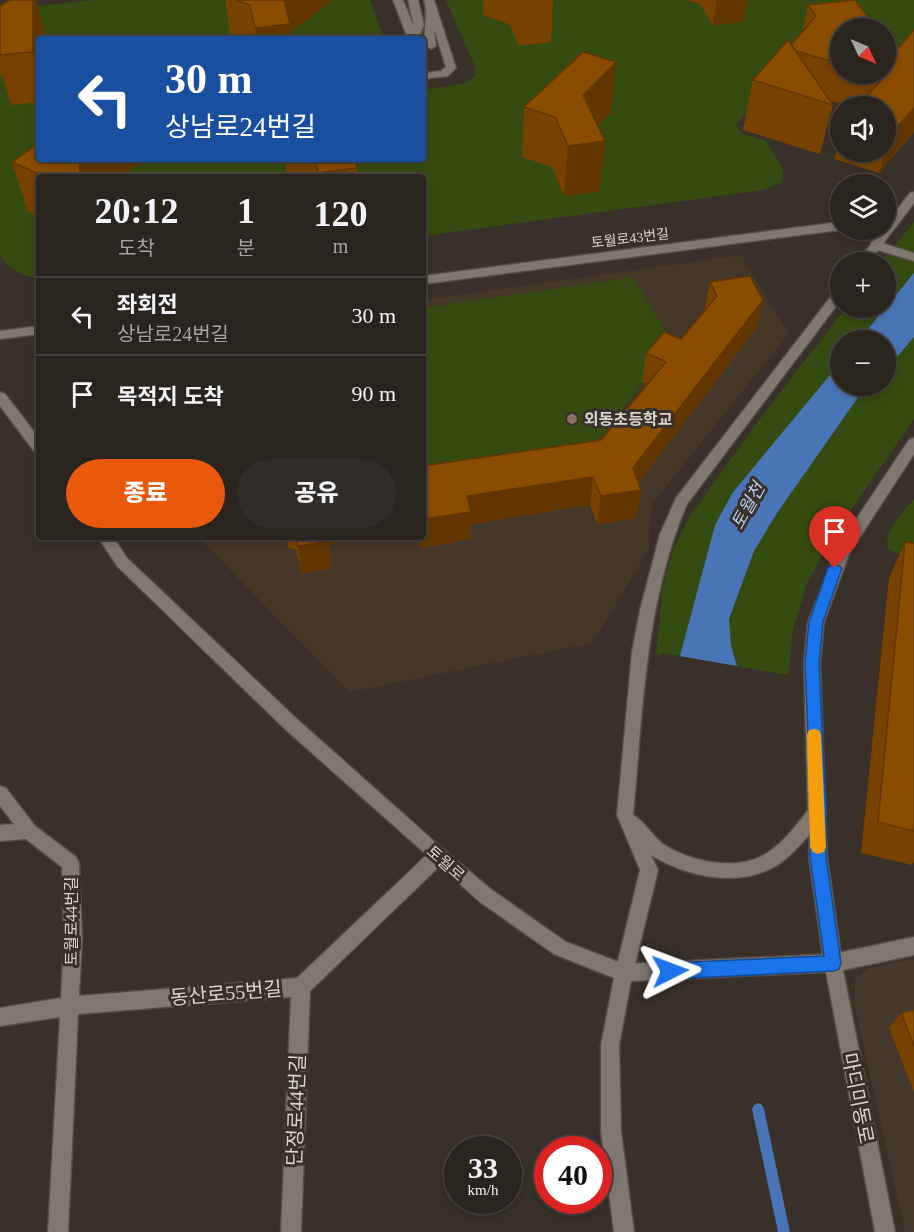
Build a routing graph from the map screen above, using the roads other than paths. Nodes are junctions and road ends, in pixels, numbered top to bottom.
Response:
1 (398, 0) edge
2 (413, 0) edge
3 (429, 0) edge
4 (434, 11) junction
5 (416, 36) edge
6 (416, 36) edge
7 (426, 46) edge
8 (426, 76) edge
9 (914, 195) edge
10 (896, 213) edge
11 (830, 227) edge
12 (877, 240) edge
13 (875, 244) junction
14 (870, 252) edge
15 (914, 257) edge
16 (426, 280) edge
17 (830, 306) edge
18 (36, 330) edge
19 (0, 335) edge
20 (0, 397) edge
21 (914, 443) edge
22 (36, 444) edge
23 (107, 540) edge
24 (0, 793) edge
25 (818, 809) junction
26 (625, 815) junction
27 (29, 831) junction
28 (0, 833) edge
29 (438, 856) junction
30 (914, 946) edge
31 (833, 963) junction
32 (624, 973) junction
33 (301, 987) junction
34 (70, 1006) junction
35 (0, 1017) edge
36 (58, 1232) edge
37 (291, 1232) edge
38 (624, 1232) edge
39 (885, 1232) edge

1 - 5 street
2 - 6 street
3 - 4 street
4 - 7 street
4 - 8 street
9 - 10 street
11 - 16 street, 토월로43번길
12 - 13 street
13 - 14 street
13 - 15 street
17 - 26 street
18 - 19 street
20 - 22 street
21 - 25 street, 마디미동로
23 - 29 street, 토월로
24 - 27 street, 토월로44번길
25 - 26 street
25 - 31 street, 마디미동로
26 - 32 street
27 - 28 street
27 - 34 street, 토월로44번길
29 - 32 street, 토월로
29 - 33 street, 동산로55번길
30 - 31 street
31 - 32 street
31 - 39 street, 마디미동로
32 - 38 street
33 - 34 street, 동산로55번길
33 - 37 street, 단정로44번길
34 - 35 street, 동산로55번길
34 - 36 street

